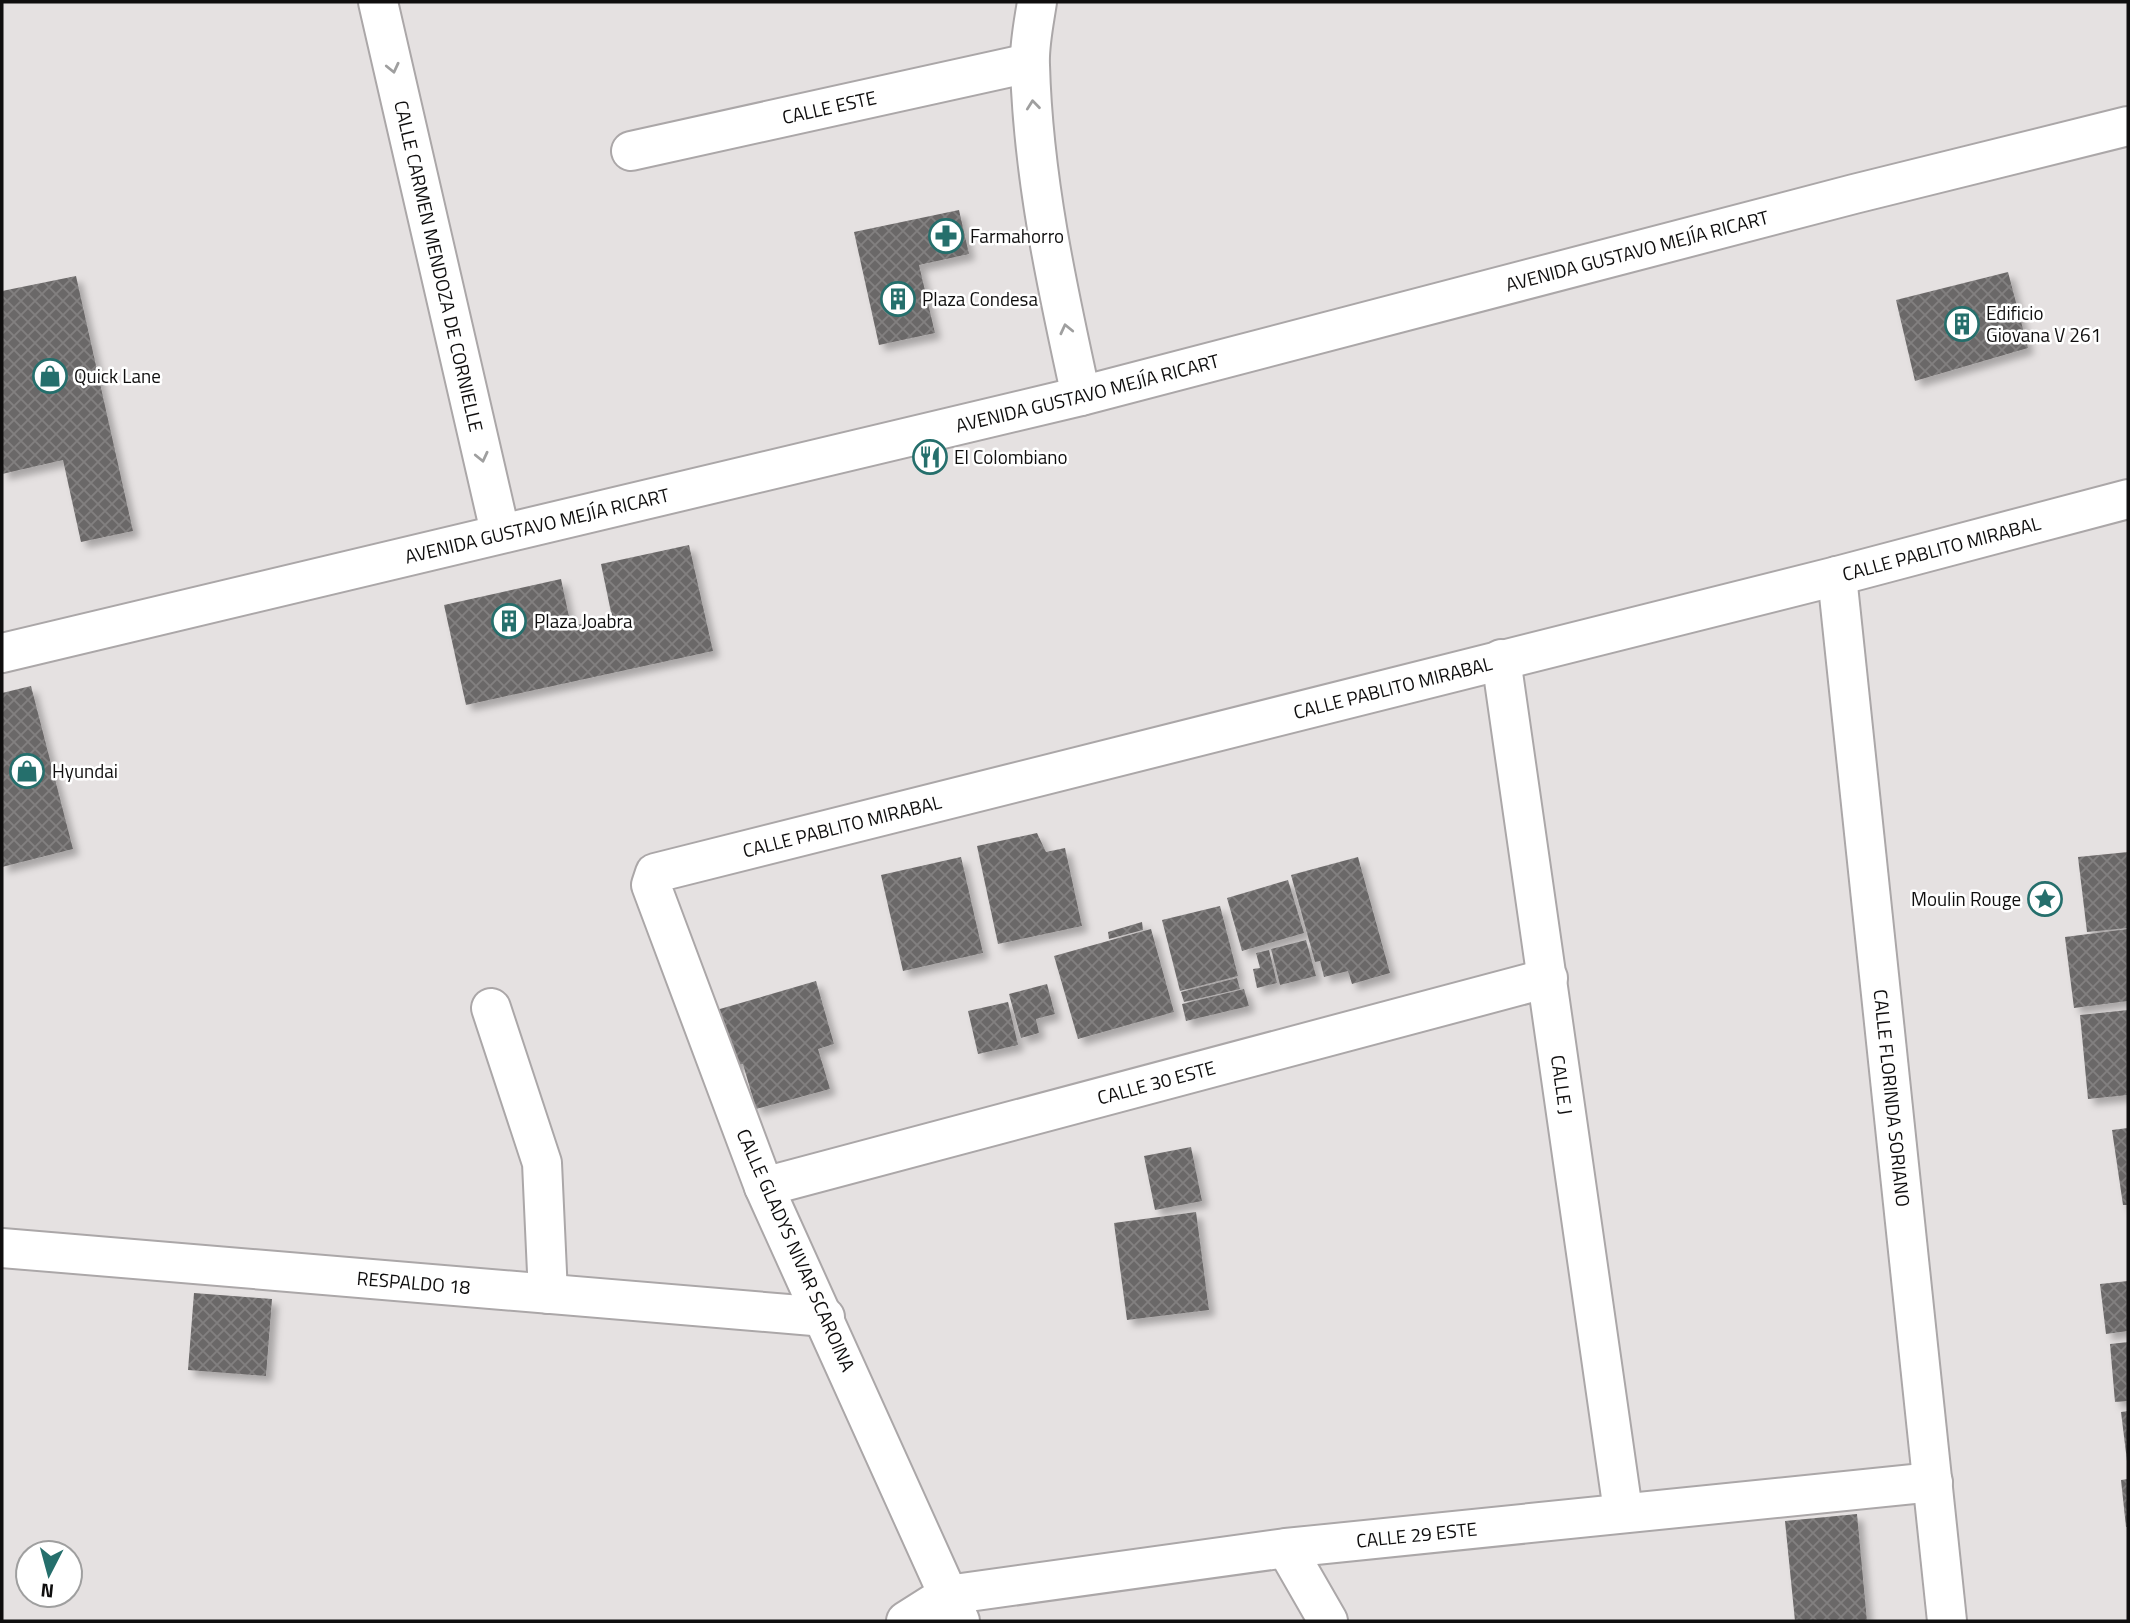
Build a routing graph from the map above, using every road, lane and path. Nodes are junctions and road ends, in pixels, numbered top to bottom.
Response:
1 (378, 2) edge
2 (1037, 2) edge
3 (1030, 63) junction
4 (2128, 126) edge
5 (631, 151) dead end
6 (1081, 396) junction
7 (2128, 499) edge
8 (500, 532) junction
9 (1837, 576) junction
10 (2, 653) edge
11 (1501, 659) junction
12 (655, 873) joint
13 (1548, 978) junction
14 (491, 1008) dead end
15 (764, 1187) junction
16 (2, 1248) edge
17 (548, 1294) junction
18 (825, 1317) junction
19 (1933, 1482) junction
20 (1623, 1511) junction
21 (1286, 1548) junction
22 (953, 1608) edge
23 (906, 1621) edge
24 (1328, 1621) edge
25 (1947, 1621) edge

1 -> 8 street, CALLE CARMEN MENDOZA DE CORNIELLE
2 - 3 street
3 - 5 street, CALLE ESTE
6 -> 3 street
4 - 6 street, AVENIDA GUSTAVO MEJÍA RICART
6 - 8 street, AVENIDA GUSTAVO MEJÍA RICART
7 - 9 street, CALLE PABLITO MIRABAL
8 - 10 street, AVENIDA GUSTAVO MEJÍA RICART
9 - 11 street, CALLE PABLITO MIRABAL
9 - 19 street, CALLE FLORINDA SORIANO
11 - 12 street, CALLE PABLITO MIRABAL
11 - 13 street, CALLE J
12 - 15 street, CALLE GLADYS NIVAR SCAROINA
13 - 15 street, CALLE 30 ESTE
13 - 20 street, CALLE J
14 - 17 street
15 - 18 street, CALLE GLADYS NIVAR SCAROINA
16 - 17 street, RESPALDO 18
17 - 18 street, RESPALDO 18
18 - 22 street, CALLE GLADYS NIVAR SCAROINA
19 - 20 street, CALLE 29 ESTE
19 - 25 street, CALLE FLORINDA SORIANO
20 - 21 street, CALLE 29 ESTE
21 - 22 street, CALLE 29 ESTE
21 - 24 street
22 - 23 street, CALLE 29 ESTE

